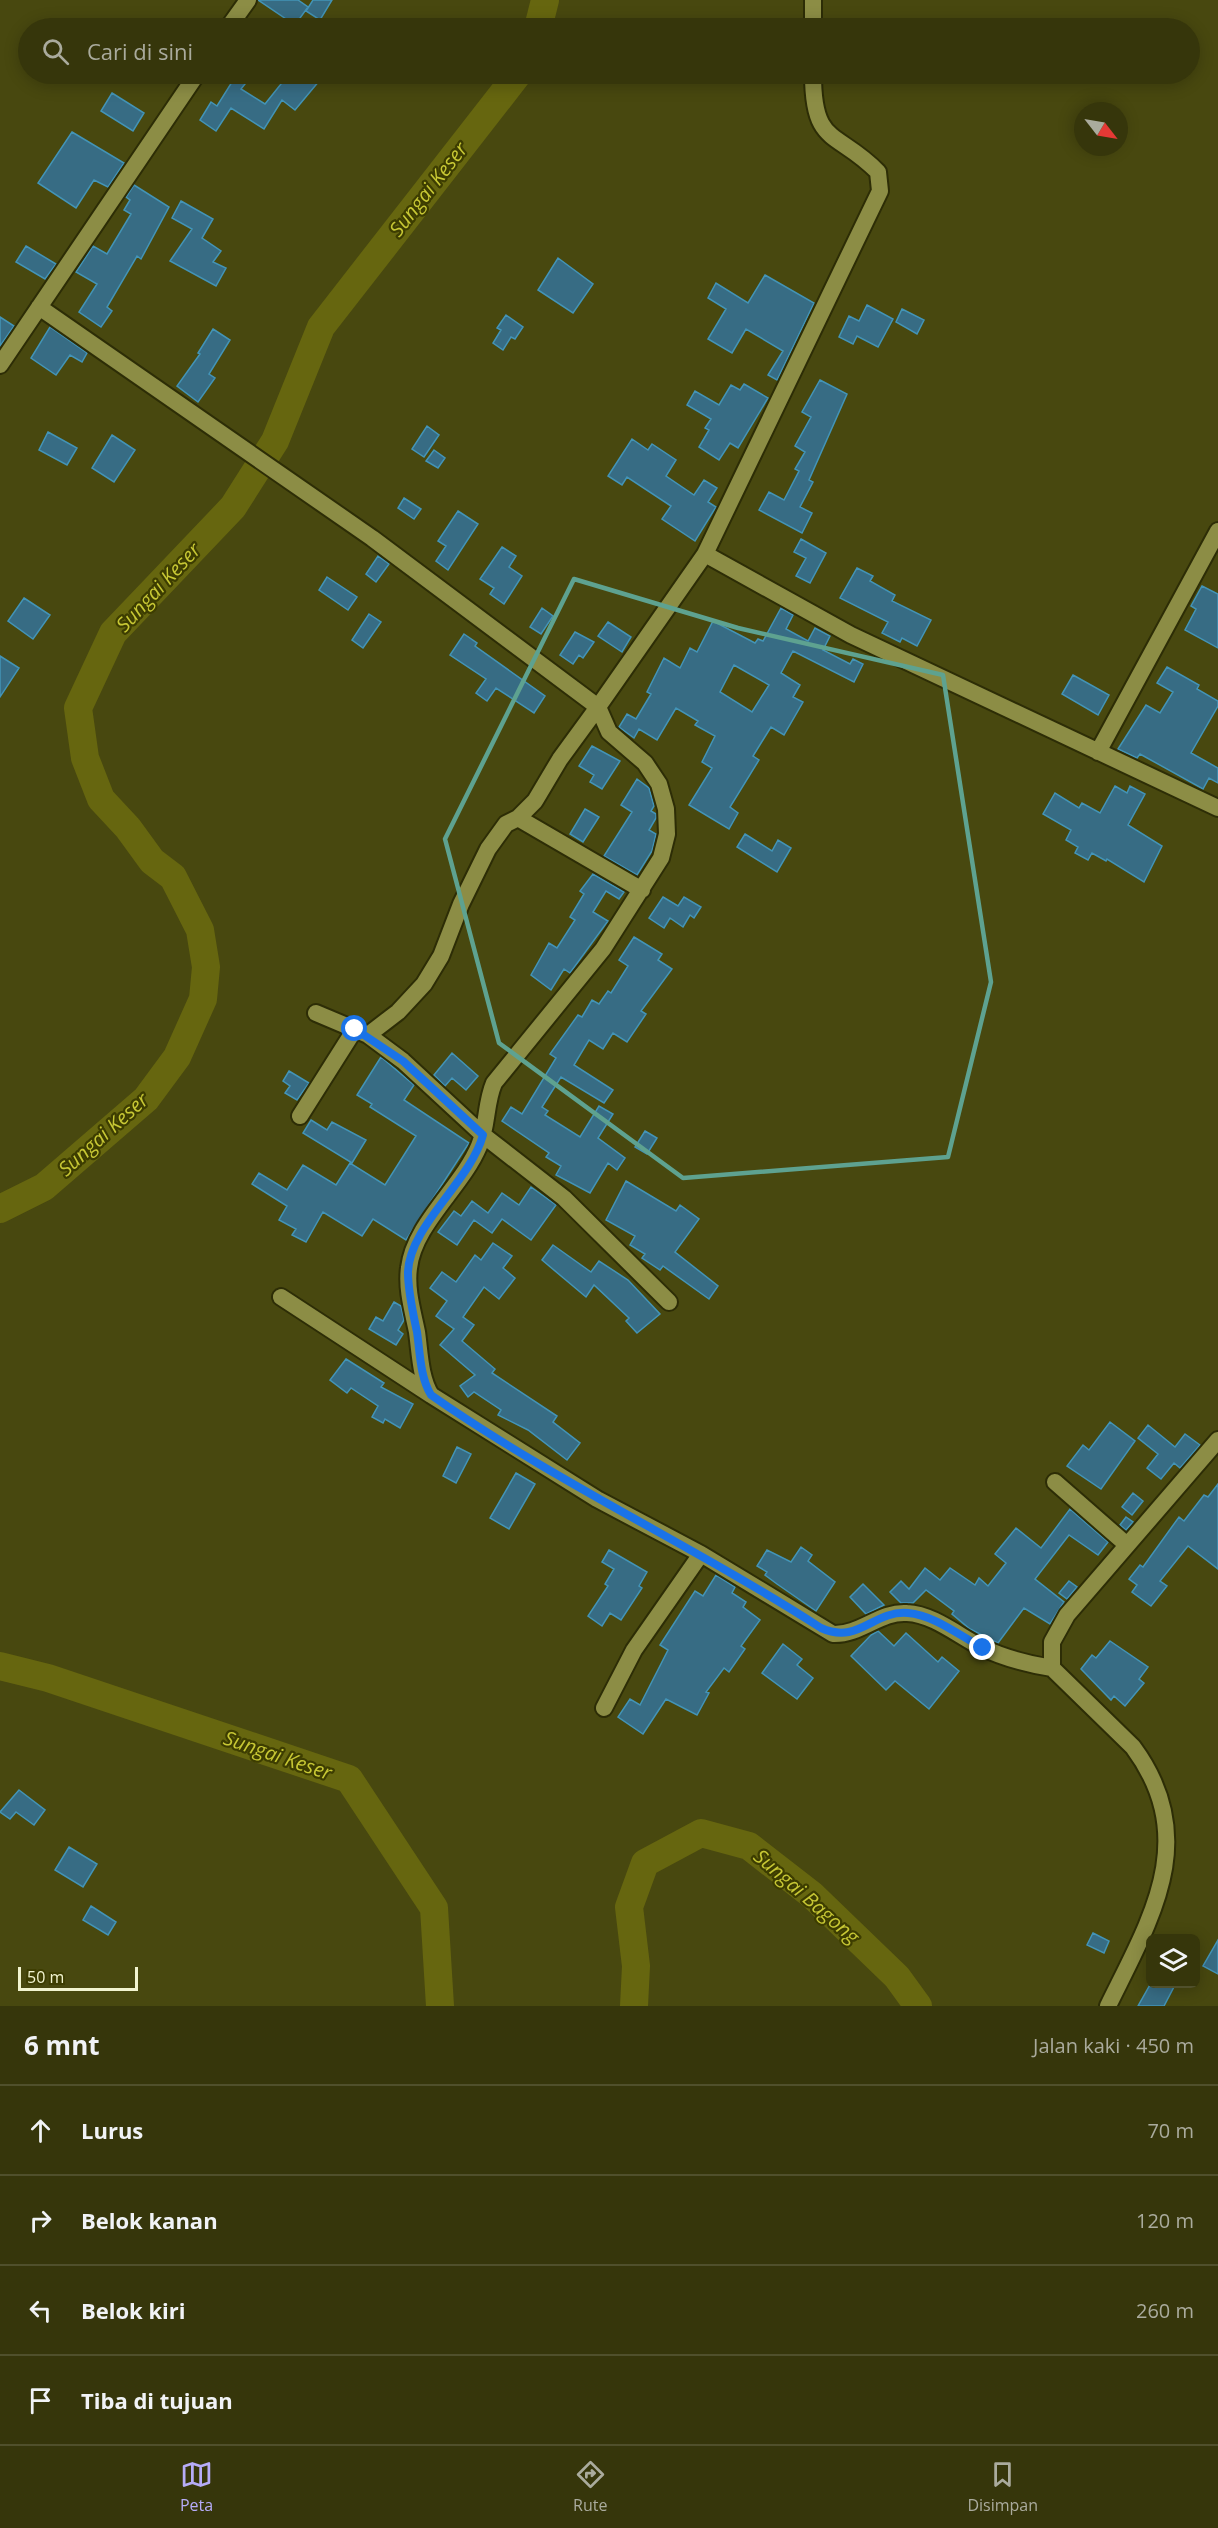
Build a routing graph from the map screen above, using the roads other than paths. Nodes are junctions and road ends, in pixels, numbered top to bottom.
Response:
1 (248, 0) edge
2 (813, 0) edge
3 (235, 18) edge
4 (813, 18) edge
5 (190, 84) edge
6 (813, 84) edge
7 (39, 307) junction
8 (0, 365) edge
9 (1218, 531) edge
10 (705, 554) junction
11 (598, 707) junction
12 (1098, 752) junction
13 (1218, 808) edge
14 (518, 819) junction
15 (642, 890) junction
16 (316, 1013) dead end
17 (361, 1032) junction
18 (300, 1116) dead end
19 (483, 1135) junction
20 (281, 1297) dead end
21 (669, 1302) dead end
22 (431, 1395) junction
23 (1218, 1440) edge
24 (1055, 1482) dead end
25 (1128, 1545) junction
26 (701, 1554) junction
27 (1052, 1668) junction
28 (604, 1708) dead end
29 (1107, 2006) edge

1 - 3 street
2 - 4 street
5 - 7 street
6 - 10 street
7 - 8 street
7 - 11 street
9 - 12 street
10 - 11 street
10 - 12 street
11 - 14 street
11 - 15 street
12 - 13 street
14 - 15 street
14 - 17 street
15 - 19 street
16 - 17 street
17 - 18 street
17 - 19 street
19 - 21 street
19 - 22 street
20 - 22 street
22 - 26 street
23 - 25 street
24 - 25 street
25 - 27 street
26 - 27 street
26 - 28 street
27 - 29 street

